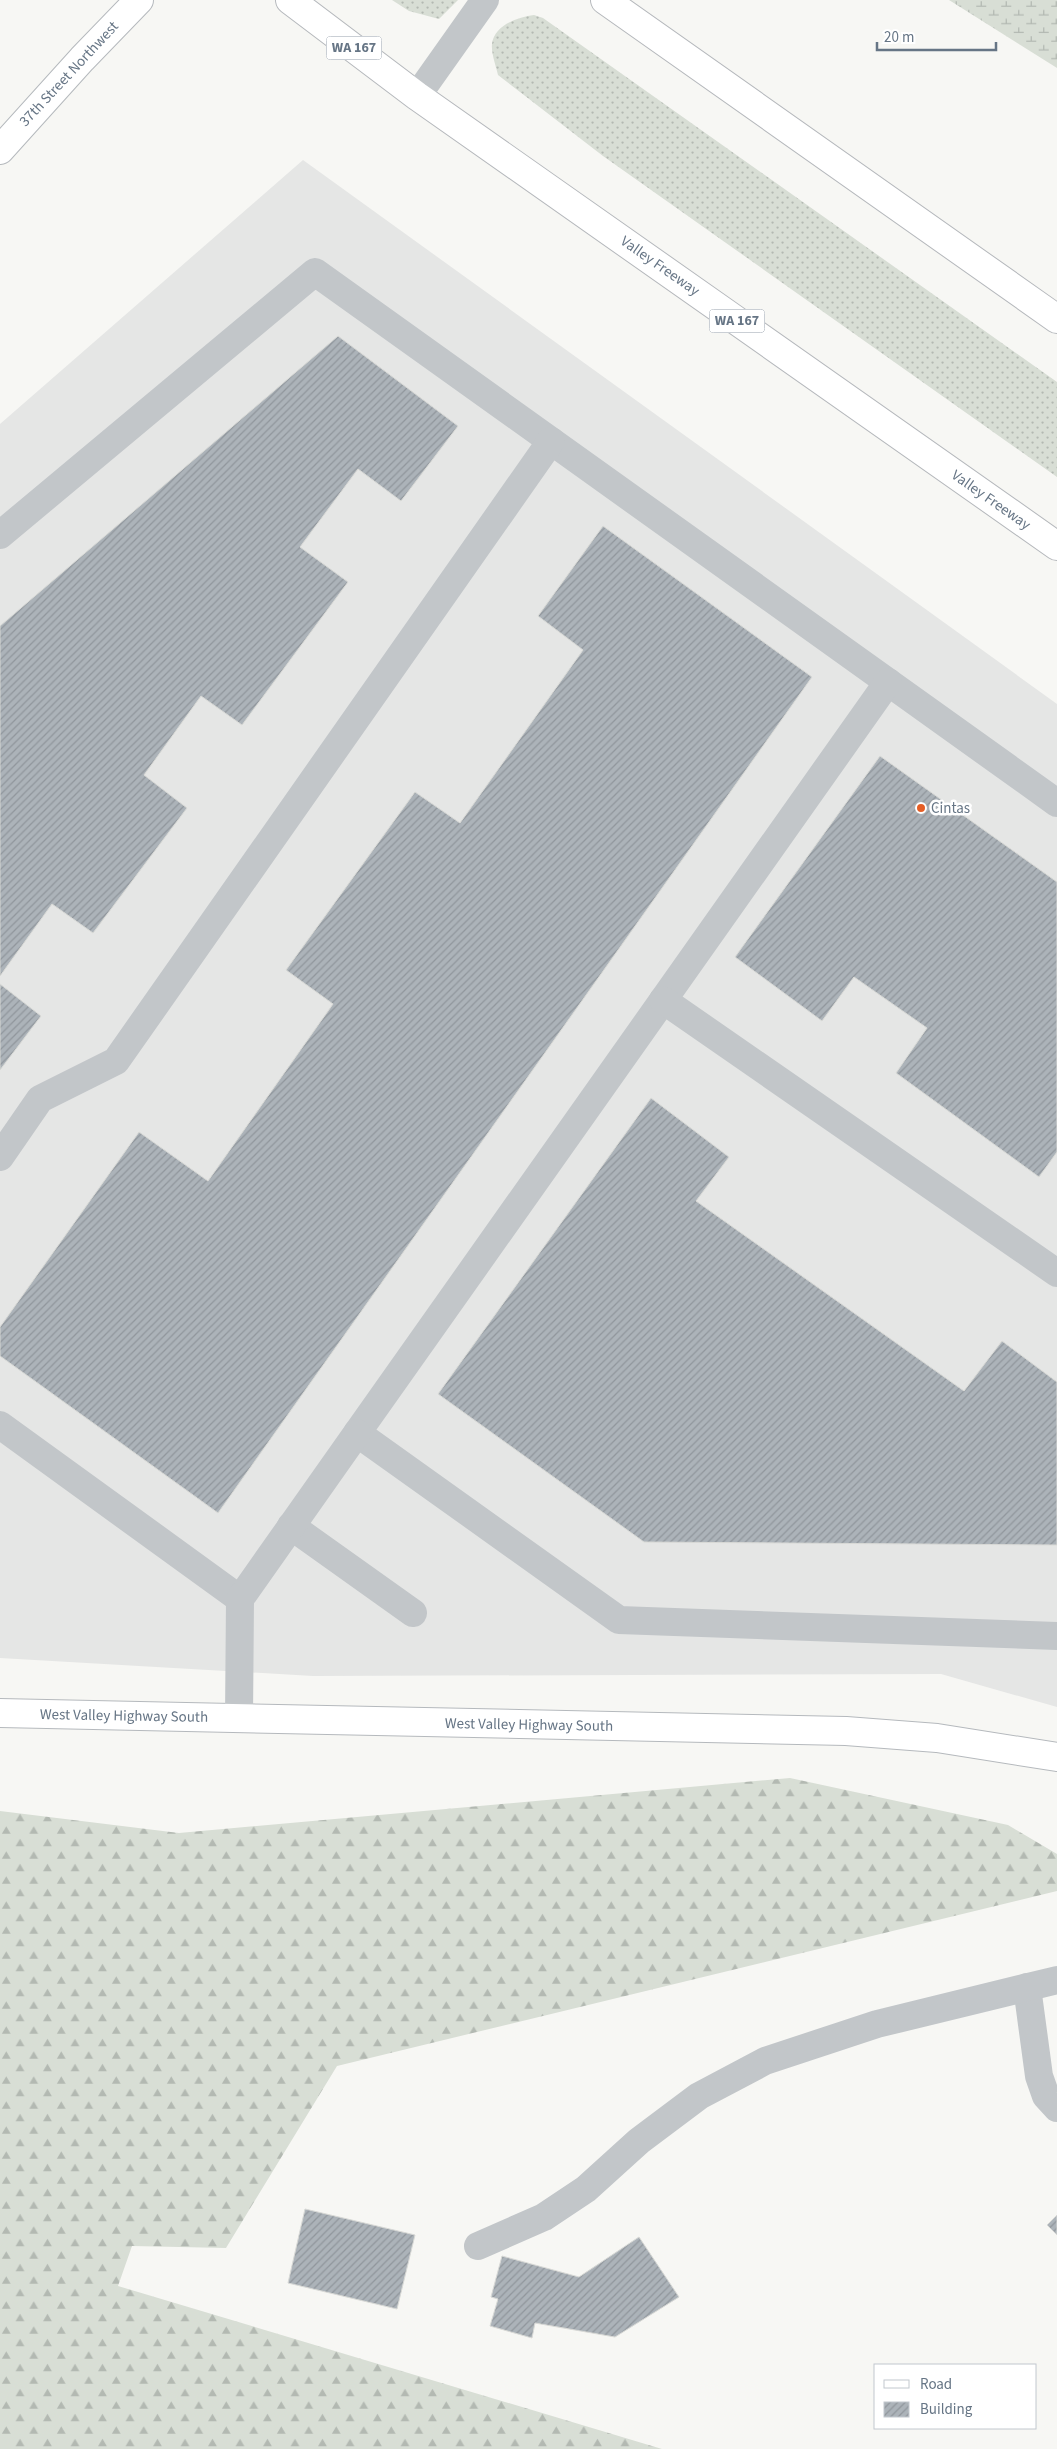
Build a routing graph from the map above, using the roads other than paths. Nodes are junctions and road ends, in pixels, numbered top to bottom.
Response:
1 (139, 0) edge
2 (290, 0) edge
3 (485, 0) edge
4 (605, 0) edge
5 (417, 96) junction
6 (0, 150) edge
7 (1057, 319) edge
8 (551, 441) junction
9 (0, 535) edge
10 (1057, 546) edge
11 (888, 682) junction
12 (1057, 803) edge
13 (663, 1000) junction
14 (2, 1151) edge
15 (1057, 1273) edge
16 (0, 1424) edge
17 (357, 1433) junction
18 (291, 1526) junction
19 (240, 1599) junction
20 (413, 1613) dead end
21 (1057, 1636) edge
22 (0, 1714) edge
23 (239, 1718) junction
24 (1057, 1757) edge
25 (1057, 1980) edge
26 (1027, 1987) junction
27 (1057, 2108) edge
28 (478, 2246) dead end

1 - 6 main road, 37th Street Northwest
2 - 5 main road, Valley Freeway / WA 167
3 - 5 lane
4 - 7 main road
5 - 10 main road, Valley Freeway / WA 167
8 - 9 lane
8 - 11 lane
8 - 14 lane
11 - 12 lane
11 - 13 lane
13 - 15 lane
13 - 17 lane
16 - 19 lane
17 - 18 lane
17 - 21 lane
18 - 19 lane
18 - 20 lane
19 - 23 lane
22 - 23 main road, West Valley Highway South
23 - 24 main road, West Valley Highway South
25 - 26 lane
26 - 27 lane
26 - 28 lane

